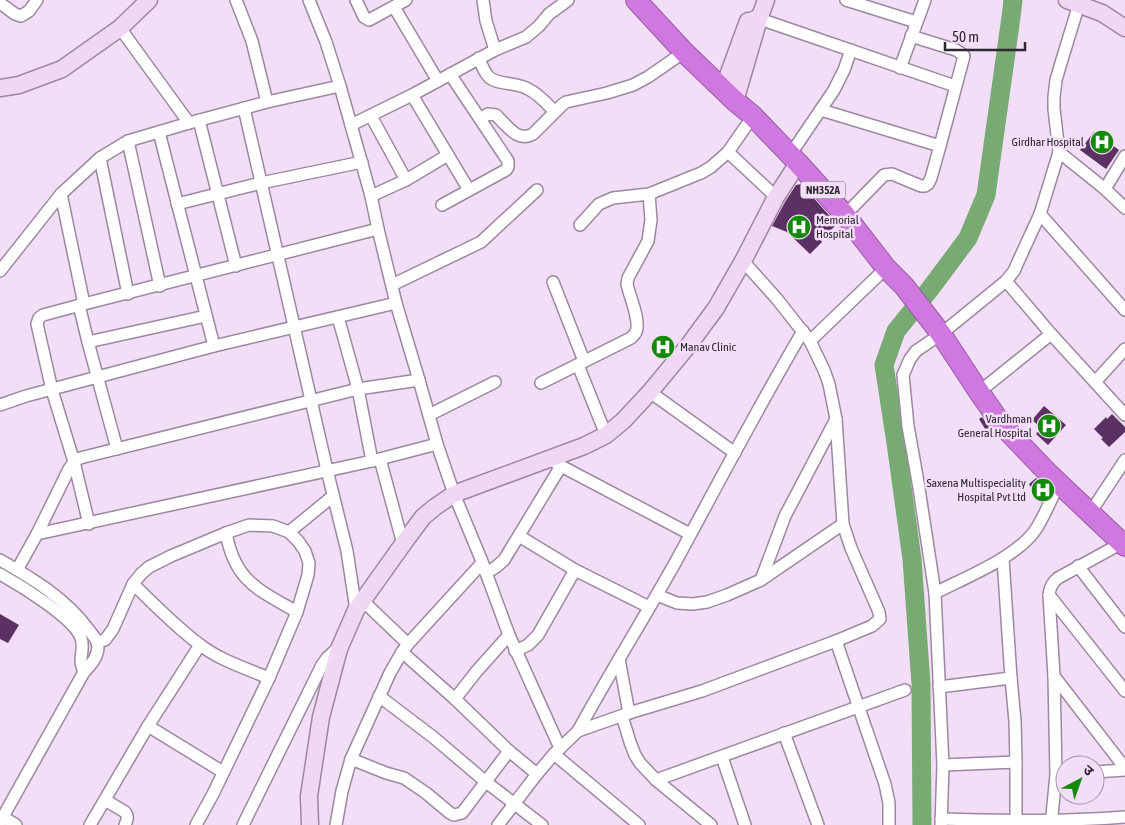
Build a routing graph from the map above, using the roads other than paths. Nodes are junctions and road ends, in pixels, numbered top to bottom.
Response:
1 (37, 0) edge
2 (149, 0) edge
3 (236, 0) edge
4 (309, 0) edge
5 (321, 0) edge
6 (406, 0) edge
7 (483, 0) edge
8 (568, 0) edge
9 (636, 0) edge
10 (766, 0) edge
11 (846, 0) edge
12 (924, 0) edge
13 (359, 1) edge
14 (1073, 2) edge
15 (0, 3) edge
16 (394, 7) junction
17 (755, 12) edge
18 (316, 14) junction
19 (916, 22) junction
20 (1124, 26) edge
21 (120, 28) junction
22 (911, 36) junction
23 (495, 50) junction
24 (851, 50) junction
25 (684, 52) junction
26 (479, 58) junction
27 (900, 68) junction
28 (450, 74) junction
29 (438, 81) junction
30 (340, 86) junction
31 (955, 86) junction
32 (0, 88) edge
33 (412, 95) junction
34 (729, 95) junction
35 (267, 102) junction
36 (244, 108) junction
37 (821, 110) junction
38 (555, 112) junction
39 (371, 116) junction
40 (753, 116) junction
41 (480, 119) junction
42 (194, 122) junction
43 (352, 125) junction
44 (159, 132) junction
45 (128, 141) junction
46 (940, 146) junction
47 (728, 152) junction
48 (1059, 152) junction
49 (448, 155) junction
50 (1125, 156) edge
51 (100, 158) junction
52 (794, 159) junction
53 (362, 162) junction
54 (406, 180) junction
55 (261, 183) junction
56 (1105, 189) junction
57 (469, 190) junction
58 (537, 190) dead end
59 (61, 194) junction
60 (649, 194) junction
61 (218, 195) junction
62 (372, 196) junction
63 (776, 197) junction
64 (177, 204) junction
65 (442, 205) dead end
66 (1125, 208) edge
67 (1040, 214) junction
68 (845, 215) junction
69 (580, 225) dead end
70 (378, 229) junction
71 (278, 255) junction
72 (743, 261) junction
73 (236, 266) junction
74 (886, 268) junction
75 (0, 271) edge
76 (196, 275) junction
77 (1006, 281) junction
78 (553, 282) dead end
79 (392, 284) junction
80 (160, 286) junction
81 (128, 294) junction
82 (396, 303) junction
83 (82, 305) junction
84 (1125, 310) edge
85 (206, 316) junction
86 (338, 317) junction
87 (294, 327) junction
88 (938, 329) junction
89 (803, 331) junction
90 (1052, 334) junction
91 (810, 341) junction
92 (88, 342) junction
93 (214, 346) junction
94 (1125, 349) edge
95 (581, 363) junction
96 (98, 378) junction
97 (419, 380) junction
98 (495, 382) dead end
99 (1095, 382) junction
100 (541, 383) dead end
101 (358, 389) junction
102 (52, 390) junction
103 (650, 392) junction
104 (979, 392) junction
105 (311, 401) junction
106 (0, 405) edge
107 (429, 415) junction
108 (1125, 415) edge
109 (836, 419) junction
110 (606, 434) junction
111 (437, 444) junction
112 (117, 448) junction
113 (735, 453) junction
114 (376, 460) junction
115 (1125, 460) edge
116 (74, 462) junction
117 (556, 462) junction
118 (326, 470) junction
119 (1117, 470) junction
120 (1125, 480) edge
121 (1059, 484) junction
122 (454, 494) junction
123 (333, 496) junction
124 (1090, 513) junction
125 (89, 524) junction
126 (843, 524) junction
127 (289, 532) junction
128 (226, 533) junction
129 (37, 534) junction
130 (690, 534) junction
131 (519, 536) junction
132 (403, 544) junction
133 (1123, 544) edge
134 (1003, 559) junction
135 (0, 560) edge
136 (1078, 566) junction
137 (484, 568) junction
138 (17, 570) junction
139 (575, 570) junction
140 (0, 574) edge
141 (761, 580) junction
142 (133, 584) junction
143 (935, 594) junction
144 (657, 595) junction
145 (1049, 595) junction
146 (359, 606) junction
147 (649, 607) junction
148 (297, 612) junction
149 (1125, 627) edge
150 (509, 635) junction
151 (836, 641) junction
152 (97, 642) junction
153 (341, 644) junction
154 (200, 645) junction
155 (405, 648) junction
156 (515, 651) junction
157 (619, 659) junction
158 (84, 672) junction
159 (1054, 676) junction
160 (269, 678) junction
161 (1011, 678) junction
162 (939, 687) junction
163 (905, 690) dead end
164 (1125, 691) edge
165 (379, 696) junction
166 (455, 699) junction
167 (859, 706) junction
168 (626, 715) junction
169 (148, 726) junction
170 (578, 731) junction
171 (784, 733) junction
172 (509, 751) junction
173 (557, 751) junction
174 (1060, 755) edge
175 (722, 757) junction
176 (351, 759) junction
177 (1016, 762) junction
178 (943, 765) junction
179 (1125, 769) edge
180 (1105, 771) edge
181 (223, 772) junction
182 (537, 774) junction
183 (656, 780) junction
184 (486, 782) junction
185 (105, 800) junction
186 (514, 804) junction
187 (1055, 805) edge
188 (1125, 817) edge
189 (1, 819) edge
190 (941, 822) edge
191 (1093, 822) edge
192 (1016, 823) edge
193 (1052, 823) edge
194 (16, 825) edge
195 (90, 825) edge
196 (125, 825) edge
197 (196, 825) edge
198 (243, 825) edge
199 (310, 825) edge
200 (336, 825) edge
201 (498, 825) edge
202 (542, 825) edge
203 (639, 825) edge
204 (711, 825) edge
205 (745, 825) edge
206 (818, 825) edge
207 (889, 825) edge

1 - 15 street
2 - 21 street
3 - 35 street
4 - 18 street
5 - 18 street
6 - 16 street
7 - 23 street
8 - 23 street
9 - 25 highway, NH352A
10 - 17 street
11 - 19 street
12 - 19 street
13 - 16 street
14 - 20 street
14 - 48 street
16 - 29 street
17 - 24 street
17 - 34 street
18 - 30 street
19 - 22 street
21 - 32 street
21 - 42 street
22 - 27 street
22 - 31 street
23 - 26 street
24 - 27 street
24 - 37 street
25 - 34 highway, NH352A
25 - 38 street
26 - 28 street
26 - 38 street
27 - 31 street
28 - 29 street
28 - 41 street
29 - 33 street
30 - 35 street
30 - 43 street
31 - 46 street
33 - 39 street
33 - 49 street
34 - 40 highway, NH352A
35 - 36 street
36 - 42 street
36 - 55 street
37 - 46 street
37 - 52 street
38 - 41 street
39 - 43 street
39 - 54 street
40 - 47 street
40 - 52 highway, NH352A
41 - 57 street
42 - 44 street
42 - 61 street
43 - 53 street
44 - 45 street
44 - 64 street
45 - 51 street
45 - 80 street
46 - 68 street
47 - 60 street
47 - 63 street
48 - 56 street
48 - 67 street
49 - 54 street
49 - 57 street
50 - 56 street
51 - 59 street
51 - 81 street
52 - 63 street
52 - 68 highway, NH352A
53 - 55 street
53 - 62 street
54 - 62 street
55 - 61 street
55 - 71 street
56 - 66 street
57 - 65 street
58 - 79 street
59 - 75 street
59 - 83 street
60 - 69 street
60 - 95 street
61 - 64 street
61 - 73 street
62 - 70 street
63 - 72 street
64 - 76 street
67 - 77 street
67 - 84 street
68 - 74 highway, NH352A
70 - 71 street
70 - 79 street
71 - 73 street
71 - 87 street
72 - 89 street
72 - 103 street
73 - 76 street
74 - 88 highway, NH352A
74 - 91 street
76 - 80 street
76 - 85 street
77 - 88 street
77 - 90 street
78 - 95 street
79 - 82 street
80 - 81 street
81 - 83 street
82 - 86 street
82 - 97 street
83 - 92 street
83 - 102 street
85 - 92 street
85 - 93 street
86 - 87 street
86 - 101 street
87 - 93 street
87 - 105 street
88 - 104 highway, NH352A
88 - 143 street
89 - 91 street
89 - 113 street
90 - 99 street
90 - 104 street
91 - 109 street
92 - 96 street
93 - 96 street
94 - 99 street
95 - 100 street
95 - 110 street
96 - 102 street
96 - 112 street
97 - 101 street
97 - 107 street
98 - 107 street
99 - 108 street
101 - 105 street
101 - 114 street
102 - 106 street
102 - 116 street
103 - 110 street
103 - 113 street
104 - 121 highway, NH352A
105 - 112 street
105 - 118 street
107 - 111 street
109 - 126 street
109 - 141 street
110 - 117 street
111 - 114 street
111 - 122 street
112 - 116 street
113 - 130 street
114 - 118 street
114 - 132 street
115 - 119 street
116 - 125 street
116 - 129 street
117 - 122 street
117 - 130 street
117 - 131 street
118 - 123 street
118 - 125 street
119 - 120 street
119 - 124 street
121 - 124 highway, NH352A
121 - 134 street
122 - 132 street
122 - 137 street
123 - 127 street
123 - 146 street
124 - 133 highway, NH352A
125 - 129 street
126 - 141 street
126 - 151 street
127 - 128 street
127 - 148 street
128 - 142 street
128 - 148 street
129 - 138 street
130 - 144 street
131 - 137 street
131 - 139 street
132 - 146 street
133 - 136 street
134 - 143 street
134 - 161 street
135 - 138 street
136 - 145 street
136 - 149 street
137 - 150 street
137 - 155 street
138 - 152 street
139 - 147 street
139 - 156 street
140 - 158 street
141 - 144 street
142 - 152 street
142 - 154 street
143 - 162 street
144 - 147 street
145 - 159 street
145 - 164 street
146 - 153 street
146 - 155 street
147 - 157 street
148 - 160 street
150 - 156 street
150 - 166 street
151 - 167 street
151 - 168 street
152 - 158 street
153 - 198 street
153 - 199 street
154 - 160 street
154 - 169 street
155 - 165 street
155 - 166 street
156 - 173 street
157 - 168 street
157 - 170 street
158 - 189 street
159 - 174 street
159 - 179 street
160 - 181 street
161 - 162 street
161 - 177 street
162 - 178 street
163 - 167 street
165 - 176 street
165 - 184 street
166 - 172 street
167 - 171 street
167 - 207 street
168 - 170 street
168 - 183 street
169 - 181 street
169 - 185 street
170 - 173 street
171 - 175 street
171 - 206 street
172 - 182 street
172 - 184 street
173 - 182 street
173 - 203 street
175 - 183 street
175 - 205 street
176 - 184 street
176 - 200 street
177 - 178 street
177 - 192 street
178 - 190 street
179 - 180 street
181 - 197 street
182 - 186 street
183 - 204 street
184 - 186 street
185 - 195 street
185 - 196 street
186 - 201 street
186 - 202 street
187 - 193 street
188 - 191 street
189 - 194 street
190 - 192 street
191 - 193 street
192 - 193 street

